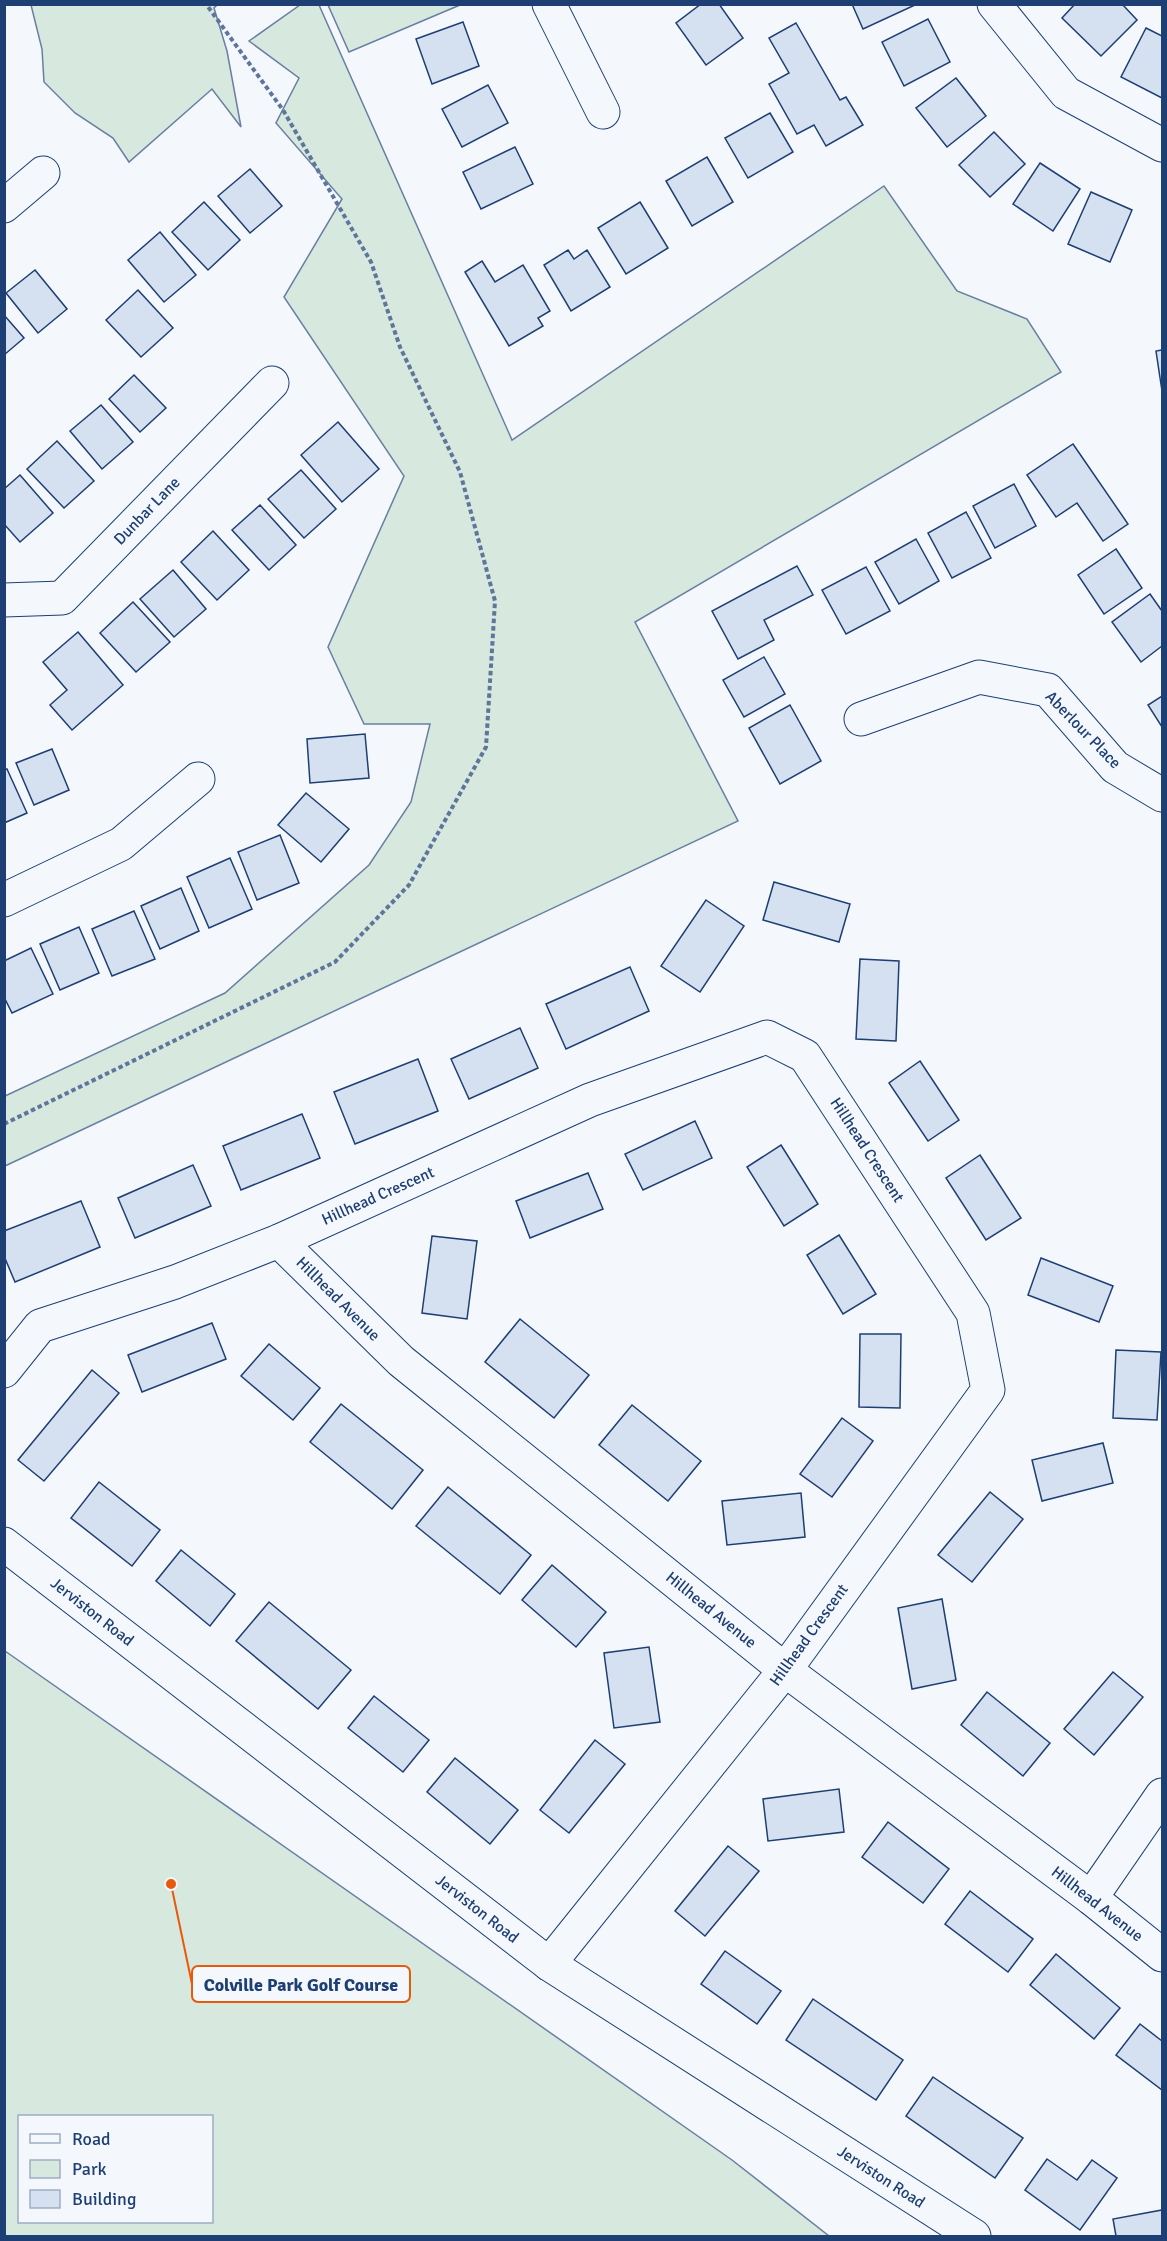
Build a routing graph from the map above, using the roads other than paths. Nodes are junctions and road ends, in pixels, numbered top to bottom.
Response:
1 (549, 4) edge
2 (994, 4) edge
3 (603, 112) dead end
4 (1162, 145) edge
5 (43, 173) dead end
6 (4, 206) edge
7 (272, 383) dead end
8 (4, 600) edge
9 (861, 719) dead end
10 (198, 779) dead end
11 (1162, 795) edge
12 (4, 900) edge
13 (279, 1241) junction
14 (4, 1371) edge
15 (4, 1544) edge
16 (785, 1670) junction
17 (1162, 1795) edge
18 (1091, 1898) junction
19 (1162, 1955) edge
20 (549, 1964) junction
21 (974, 2236) edge

1 - 3 street
2 - 4 street
5 - 6 street
7 - 8 street, Dunbar Lane
9 - 11 street, Aberlour Place
10 - 12 street
13 - 14 street, Hillhead Crescent
13 - 16 street, Hillhead Avenue
13 - 16 street, Hillhead Crescent
15 - 20 street, Jerviston Road
16 - 18 street, Hillhead Avenue
16 - 20 street, Hillhead Crescent
17 - 18 street
18 - 19 street, Hillhead Avenue
20 - 21 street, Jerviston Road

